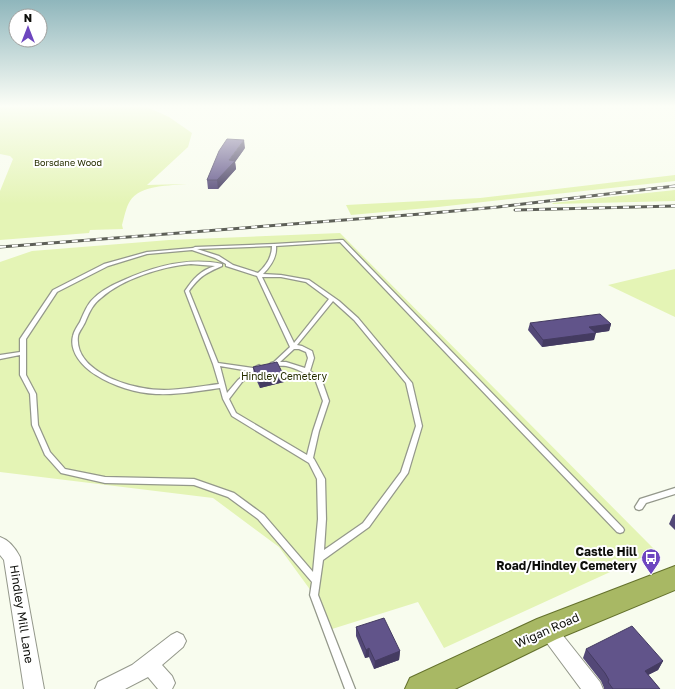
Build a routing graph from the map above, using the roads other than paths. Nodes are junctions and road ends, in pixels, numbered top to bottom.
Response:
1 (274, 245) junction
2 (192, 249) junction
3 (220, 265) junction
4 (231, 265) junction
5 (259, 275) junction
6 (332, 299) junction
7 (293, 347) junction
8 (23, 353) junction
9 (0, 357) edge
10 (216, 364) junction
11 (275, 364) junction
12 (254, 370) junction
13 (307, 372) junction
14 (222, 386) junction
15 (226, 399) junction
16 (309, 460) junction
17 (675, 491) edge
18 (639, 507) dead end
19 (620, 530) dead end
20 (0, 544) edge
21 (319, 558) junction
22 (675, 578) edge
23 (316, 581) junction
24 (547, 629) junction
25 (177, 641) dead end
26 (149, 663) junction
27 (165, 683) dead end
28 (34, 689) edge
29 (105, 689) edge
30 (350, 689) edge
31 (421, 689) edge
32 (593, 689) edge

1 - 2 lane
1 - 5 lane
1 - 19 lane
2 - 4 lane
2 - 8 lane
3 - 4 lane
3 - 10 lane
3 - 14 lane
4 - 5 lane
5 - 6 lane
5 - 7 lane
6 - 7 lane
6 - 21 lane
7 - 11 lane
7 - 13 lane
8 - 9 lane
8 - 23 lane
10 - 12 lane
10 - 14 lane
11 - 12 lane
11 - 13 lane
12 - 15 lane
13 - 16 lane
14 - 15 lane
15 - 16 lane
16 - 21 lane
17 - 18 lane
20 - 28 street, Hindley Mill Lane
21 - 23 lane
22 - 24 highway, Wigan Road
23 - 30 lane
24 - 31 highway, Wigan Road
24 - 32 street
25 - 26 street
26 - 27 street
26 - 29 street

